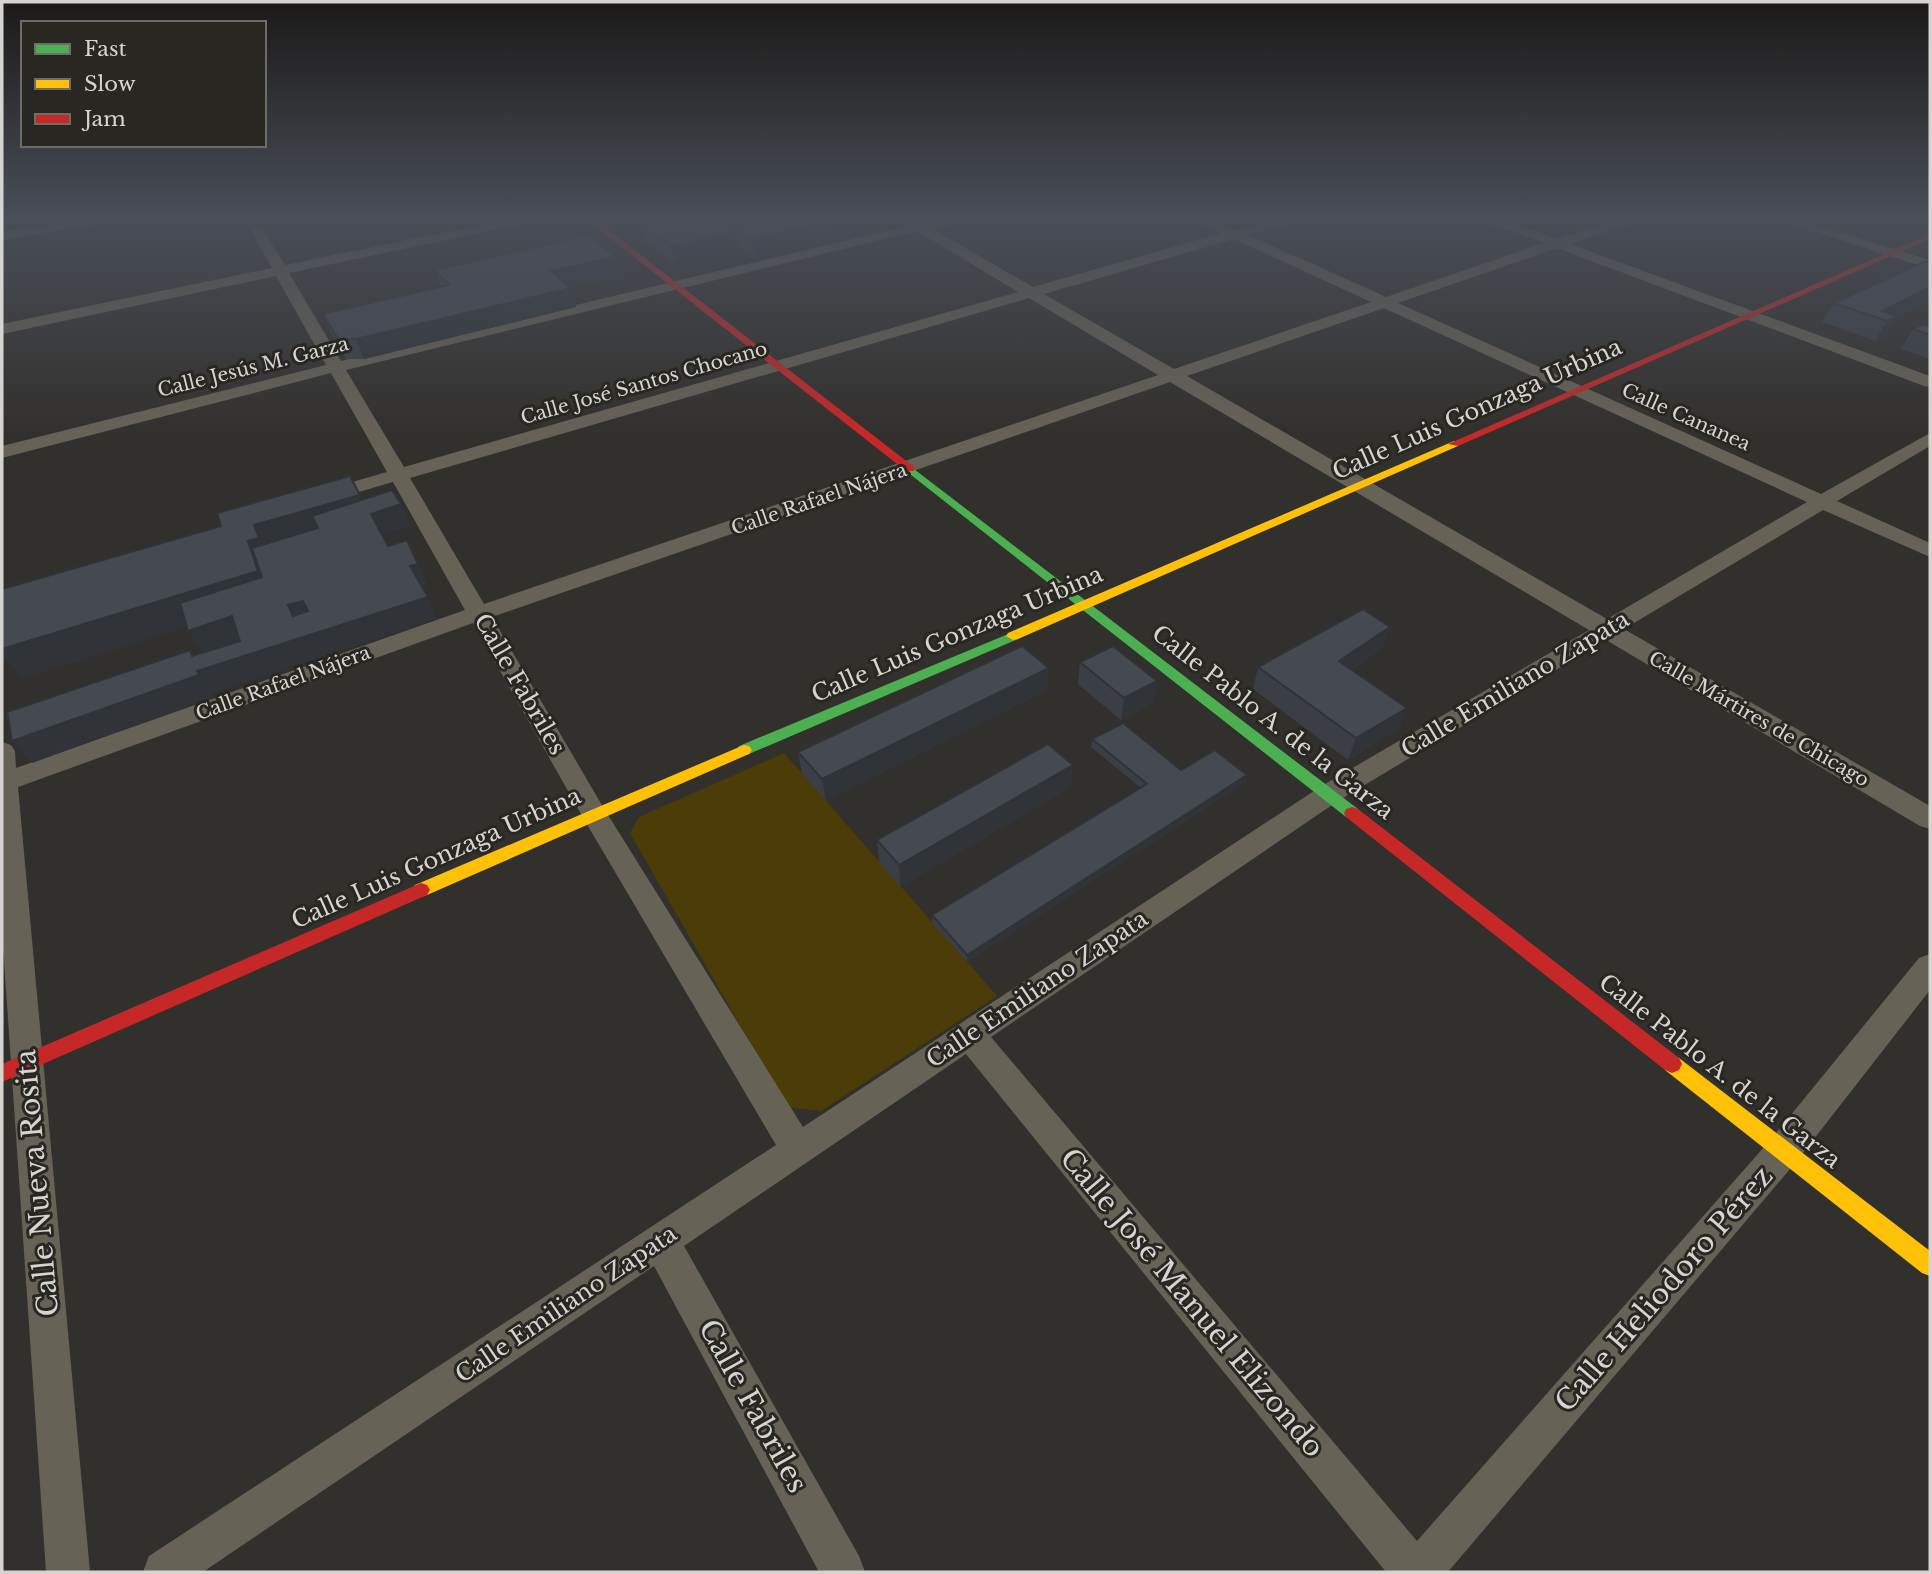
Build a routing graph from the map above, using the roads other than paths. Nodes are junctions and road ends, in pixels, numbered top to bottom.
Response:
1 (189, 289) edge
2 (292, 289) edge
3 (659, 289) edge
4 (677, 289) edge
5 (1029, 289) edge
6 (1047, 289) edge
7 (1358, 289) edge
8 (1421, 289) edge
9 (1681, 289) edge
10 (1805, 289) edge
11 (1035, 293) junction
12 (1385, 302) junction
13 (1747, 314) junction
14 (2, 329) edge
15 (337, 367) junction
16 (777, 367) junction
17 (1175, 375) junction
18 (1930, 382) edge
19 (1577, 390) junction
20 (1930, 438) edge
21 (2, 452) edge
22 (909, 468) junction
23 (397, 474) junction
24 (1360, 486) junction
25 (305, 501) edge
26 (1824, 502) junction
27 (1930, 551) edge
28 (1085, 605) junction
29 (480, 613) junction
30 (1606, 630) junction
31 (3, 772) edge
32 (1329, 794) junction
33 (594, 814) junction
34 (1930, 818) edge
35 (1930, 967) edge
36 (971, 1035) junction
37 (14, 1068) edge
38 (797, 1148) junction
39 (1784, 1150) junction
40 (661, 1241) junction
41 (1930, 1265) edge
42 (68, 1572) edge
43 (165, 1572) edge
44 (844, 1572) edge
45 (1417, 1572) edge

1 - 14 street
2 - 15 street, Calle Fabriles
3 - 15 street, Calle Jesús M. Garza
4 - 16 street, Calle Pablo A. de la Garza
5 - 11 street, Calle Mártires de Chicago
6 - 11 street, Calle José Santos Chocano
7 - 12 street, Calle Cananea
8 - 12 street, Calle Rafael Nájera
9 - 13 street
10 - 13 street, Calle Luis Gonzaga Urbina
11 - 16 street, Calle José Santos Chocano
11 - 17 street, Calle Mártires de Chicago
12 - 17 street, Calle Rafael Nájera
12 - 19 street, Calle Cananea
13 - 18 street
13 - 19 street, Calle Luis Gonzaga Urbina
15 - 21 street, Calle Jesús M. Garza
15 - 23 street, Calle Fabriles
16 - 22 street, Calle Pablo A. de la Garza
16 - 23 street, Calle José Santos Chocano
17 - 22 street, Calle Rafael Nájera
17 - 24 street, Calle Mártires de Chicago
19 - 24 street, Calle Luis Gonzaga Urbina
19 - 26 street, Calle Cananea
20 - 26 street, Calle Emiliano Zapata
22 - 28 street, Calle Pablo A. de la Garza
22 - 29 street, Calle Rafael Nájera
23 - 25 street, Calle José Santos Chocano
23 - 29 street, Calle Fabriles
24 - 28 street, Calle Luis Gonzaga Urbina
24 - 30 street, Calle Mártires de Chicago
26 - 27 street, Calle Cananea
26 - 30 street, Calle Emiliano Zapata
28 - 32 street, Calle Pablo A. de la Garza
28 - 33 street, Calle Luis Gonzaga Urbina
29 - 31 street, Calle Rafael Nájera
29 - 33 street, Calle Fabriles
30 - 32 street, Calle Emiliano Zapata
30 - 34 street, Calle Mártires de Chicago
31 - 37 street, Calle Nueva Rosita
32 - 36 street, Calle Emiliano Zapata
32 - 39 street, Calle Pablo A. de la Garza
33 - 37 street, Calle Luis Gonzaga Urbina
33 - 38 street, Calle Fabriles
35 - 39 street, Calle Heliodoro Pérez
36 - 38 street, Calle Emiliano Zapata
36 - 45 street, Calle José Manuel Elizondo
37 - 42 street, Calle Nueva Rosita
38 - 40 street, Calle Emiliano Zapata
39 - 41 street, Calle Pablo A. de la Garza
39 - 45 street, Calle Heliodoro Pérez
40 - 43 street, Calle Emiliano Zapata
40 - 44 street, Calle Fabriles

